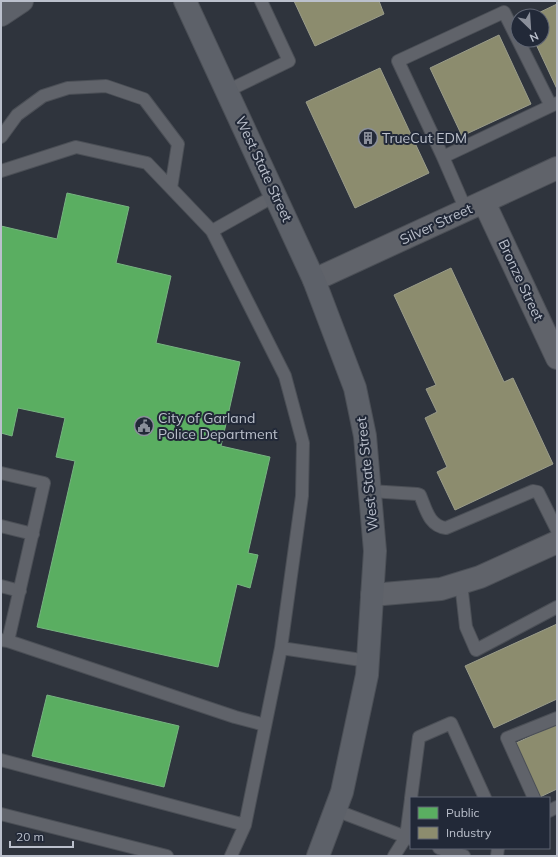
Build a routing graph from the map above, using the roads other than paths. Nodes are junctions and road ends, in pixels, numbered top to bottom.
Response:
1 (22, 1) edge
2 (185, 1) edge
3 (261, 1) edge
4 (1, 15) edge
5 (227, 91) junction
6 (554, 105) edge
7 (1, 137) edge
8 (443, 157) junction
9 (557, 168) edge
10 (1, 171) edge
11 (171, 188) junction
12 (276, 195) junction
13 (475, 206) junction
14 (212, 230) junction
15 (314, 280) junction
16 (557, 358) edge
17 (1, 473) edge
18 (370, 491) junction
19 (1, 526) edge
20 (557, 530) edge
21 (32, 534) junction
22 (557, 542) edge
23 (461, 583) junction
24 (1, 586) edge
25 (20, 591) junction
26 (372, 595) junction
27 (557, 607) edge
28 (4, 640) edge
29 (281, 648) junction
30 (368, 661) junction
31 (557, 718) edge
32 (266, 725) junction
33 (1, 760) edge
34 (411, 797) edge
35 (485, 797) edge
36 (534, 797) edge
37 (335, 810) junction
38 (410, 811) edge
39 (1, 814) edge
40 (245, 825) junction
41 (408, 838) edge
42 (442, 849) edge
43 (167, 856) edge
44 (231, 856) edge
45 (318, 856) edge
46 (394, 856) edge
47 (464, 856) edge

1 - 4 street
2 - 5 street, West State Street
3 - 5 lane
5 - 12 street, West State Street
6 - 8 lane
6 - 8 lane
7 - 11 lane
8 - 13 lane
9 - 13 street, Silver Street
10 - 11 lane
11 - 14 lane
12 - 14 lane
12 - 15 street, West State Street
13 - 15 street, Silver Street
13 - 16 street, Bronze Street
14 - 29 lane
15 - 18 street, West State Street
17 - 21 lane
18 - 20 lane
18 - 26 street, West State Street
19 - 21 lane
21 - 25 lane
22 - 23 street
23 - 26 street
23 - 27 lane
24 - 25 lane
25 - 28 lane
26 - 30 street, West State Street
28 - 32 lane
29 - 30 lane
29 - 32 lane
30 - 37 street, West State Street
31 - 36 lane
32 - 40 lane
33 - 40 lane
34 - 35 lane
37 - 41 lane
37 - 45 street, West State Street
38 - 41 lane
39 - 43 lane
40 - 44 lane
41 - 46 lane
42 - 47 lane

